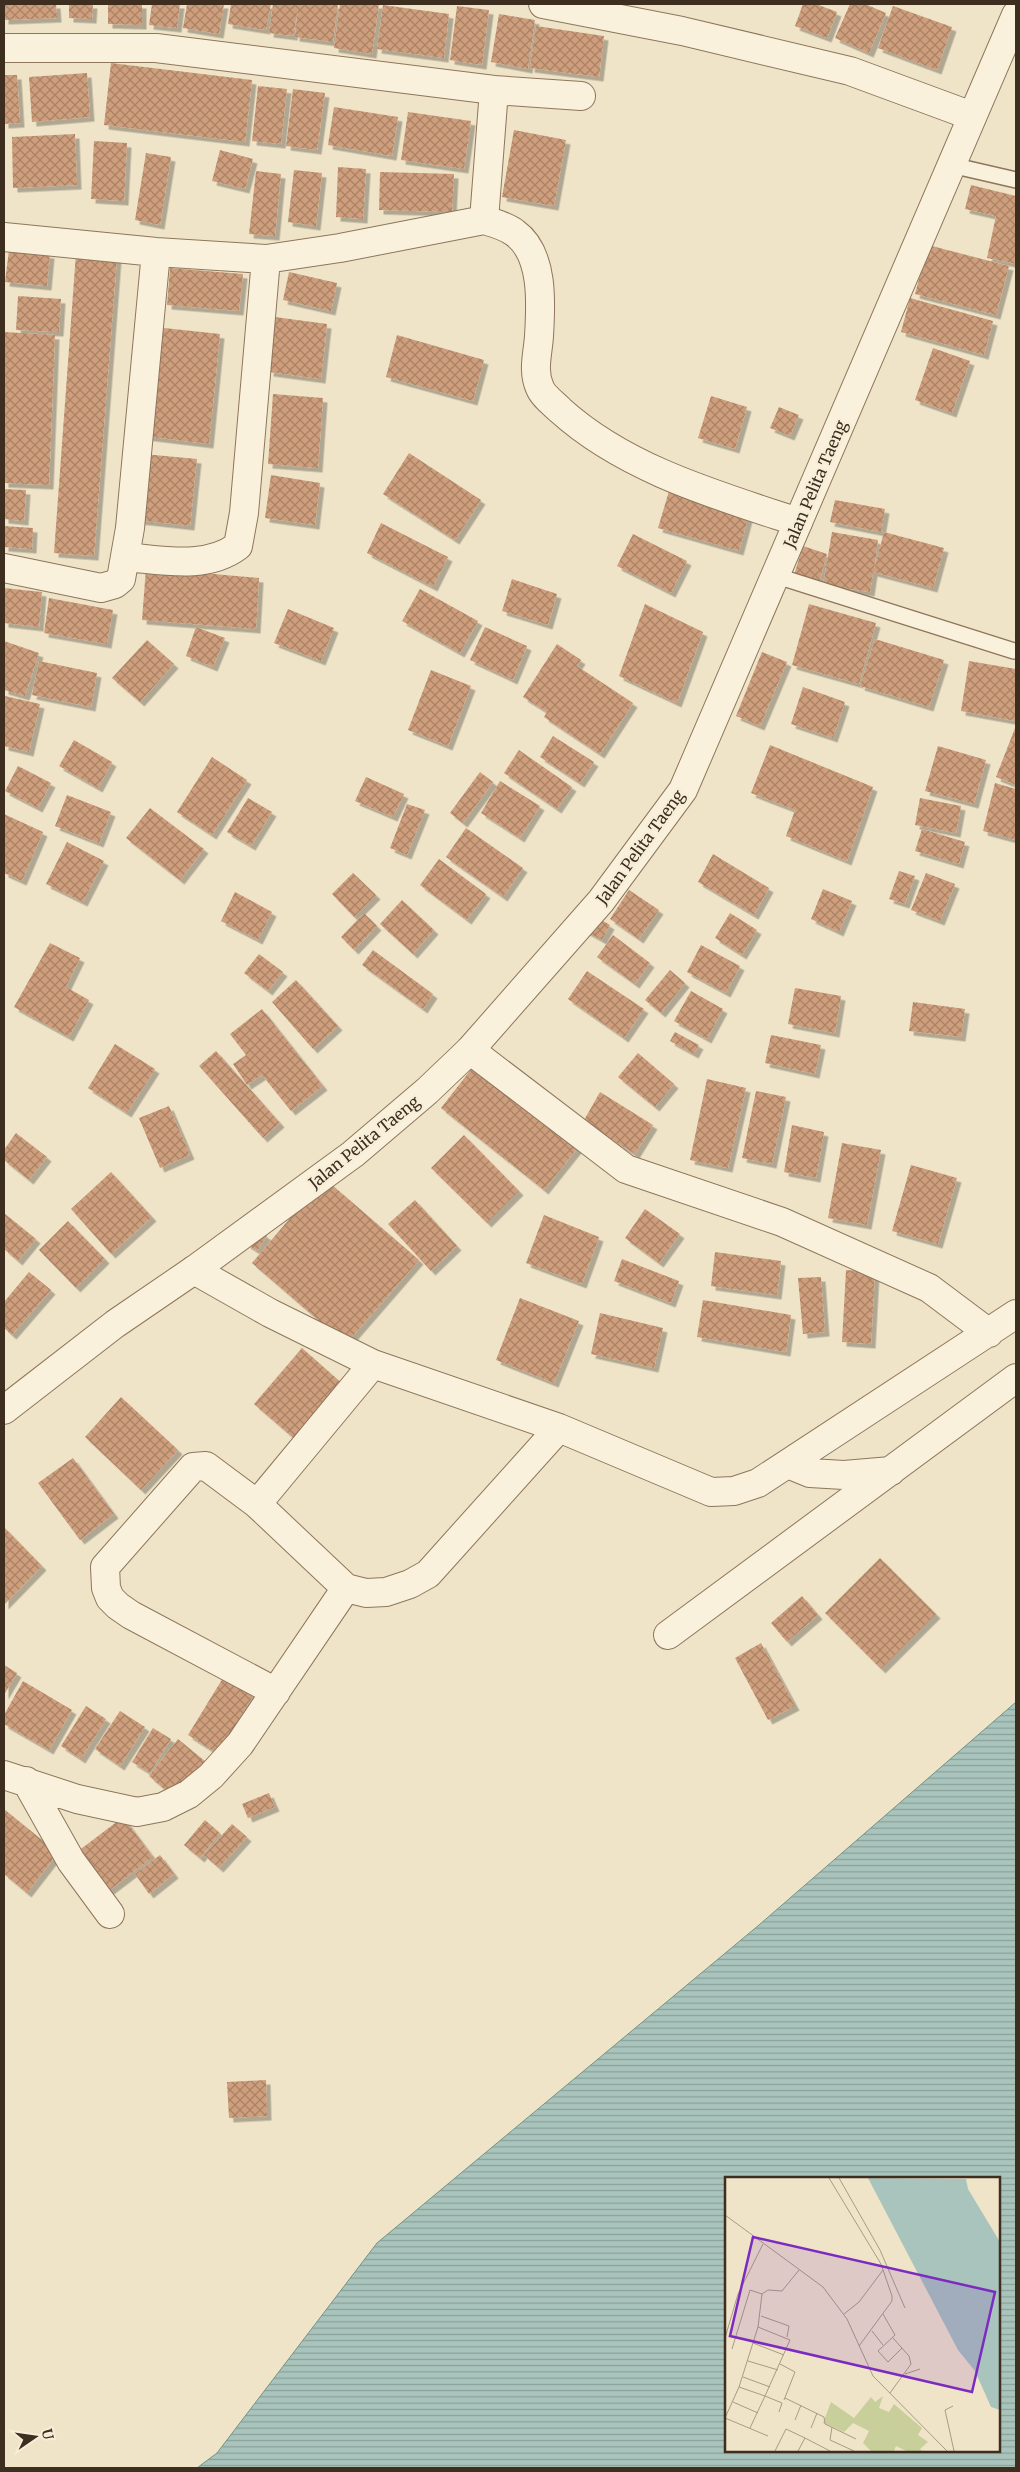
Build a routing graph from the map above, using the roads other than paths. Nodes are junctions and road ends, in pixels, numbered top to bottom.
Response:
1 (543, 4) edge
2 (1016, 15) edge
3 (4, 48) edge
4 (494, 90) junction
5 (581, 96) dead end
6 (972, 116) junction
7 (951, 165) junction
8 (1016, 180) edge
9 (484, 220) junction
10 (4, 237) edge
11 (156, 252) junction
12 (266, 258) junction
13 (798, 522) junction
14 (126, 558) junction
15 (4, 568) edge
16 (777, 576) junction
17 (1014, 650) dead end
18 (470, 1050) junction
19 (194, 1270) junction
20 (1016, 1314) edge
21 (989, 1333) junction
22 (373, 1364) junction
23 (1016, 1378) edge
24 (4, 1410) edge
25 (559, 1428) junction
26 (788, 1464) junction
27 (891, 1471) junction
28 (257, 1504) junction
29 (346, 1588) junction
30 (668, 1634) dead end
31 (276, 1692) junction
32 (15, 1778) edge
33 (110, 1914) dead end

1 - 6 street
2 - 6 street, Jalan Pelita Taeng
3 - 4 street
4 - 5 street
4 - 9 street
6 - 7 street, Jalan Pelita Taeng
7 - 8 lane
7 - 13 street, Jalan Pelita Taeng
9 - 12 street
9 - 13 street
10 - 11 street
11 - 12 street
11 - 14 street
12 - 14 street
13 - 16 street, Jalan Pelita Taeng
14 - 15 street
16 - 17 lane
16 - 18 street, Jalan Pelita Taeng
18 - 19 street, Jalan Pelita Taeng
18 - 21 street
19 - 22 street
19 - 24 street, Jalan Pelita Taeng
20 - 21 street
21 - 26 street
22 - 25 street
22 - 28 street
23 - 27 street
25 - 26 street
25 - 29 street
26 - 27 street
27 - 30 street
28 - 29 street
28 - 31 street
29 - 31 street
31 - 32 street
32 - 33 street

